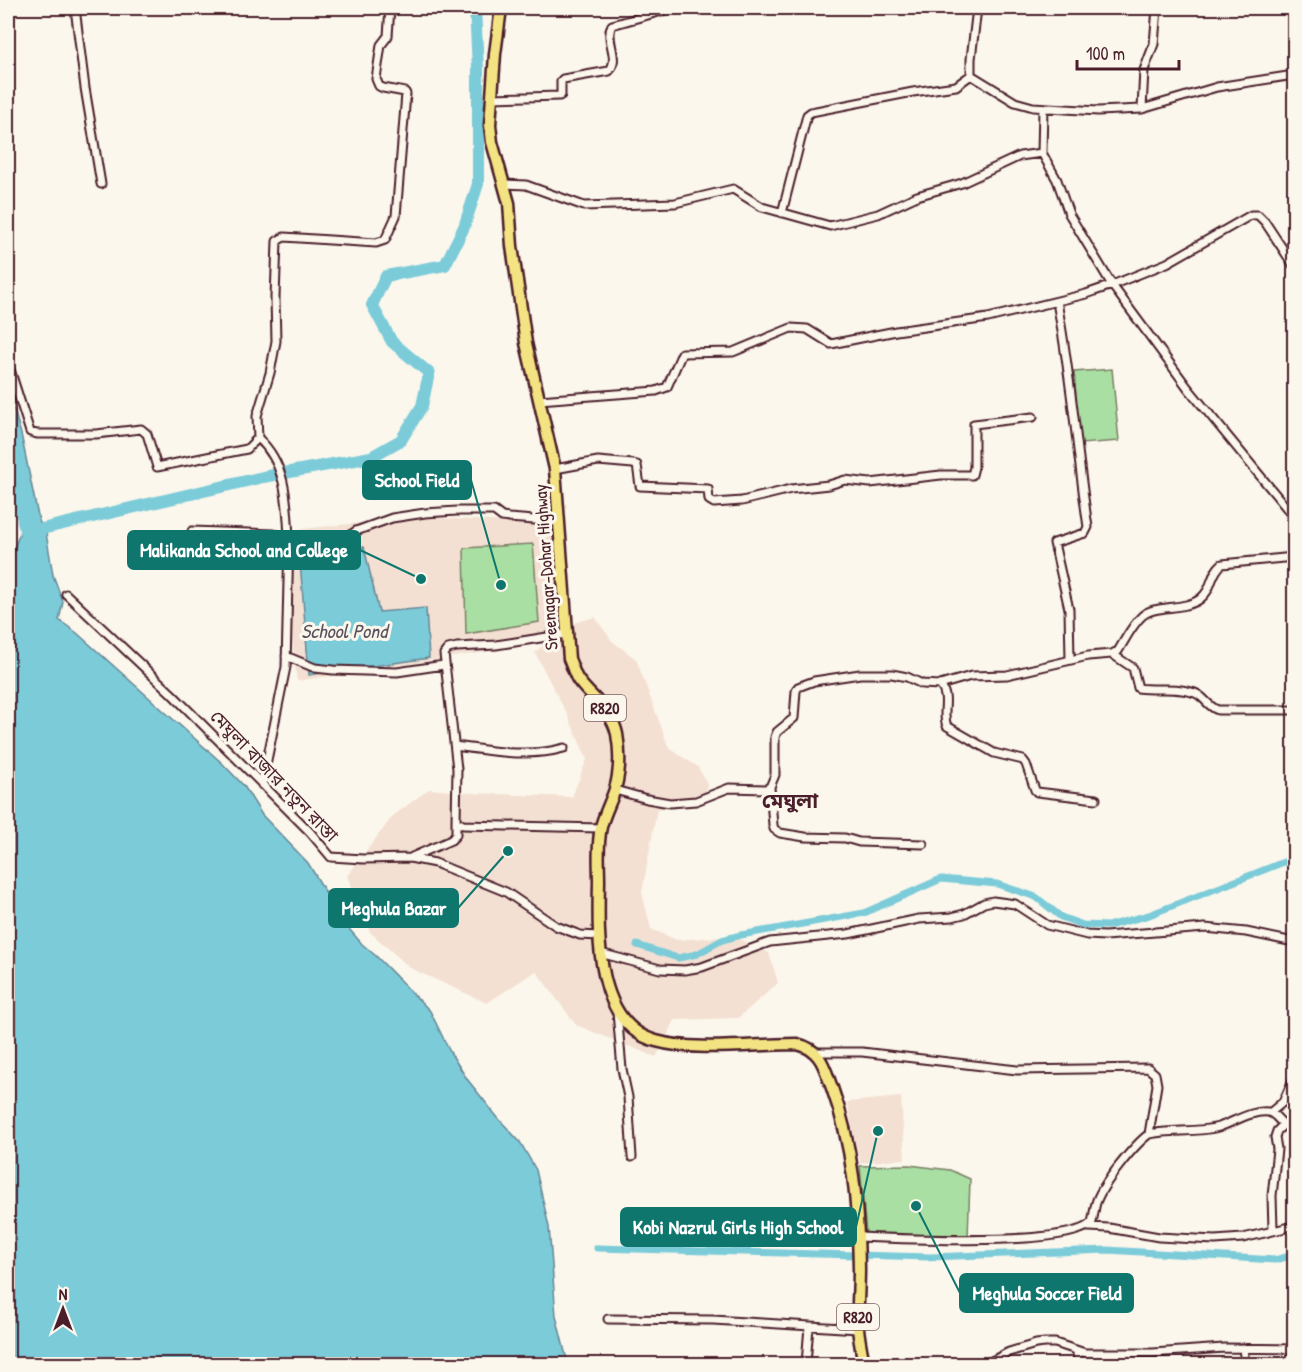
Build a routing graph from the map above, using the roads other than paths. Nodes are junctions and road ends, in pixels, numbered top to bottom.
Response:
1 (75, 8) edge
2 (390, 8) edge
3 (501, 8) edge
4 (673, 8) edge
5 (977, 8) edge
6 (1157, 8) edge
7 (971, 75) junction
8 (1294, 75) edge
9 (492, 98) junction
10 (1043, 108) junction
11 (1142, 109) junction
12 (1042, 153) junction
13 (101, 184) dead end
14 (504, 184) junction
15 (782, 213) junction
16 (1294, 266) edge
17 (1112, 285) junction
18 (1057, 302) junction
19 (8, 363) edge
20 (539, 400) junction
21 (1034, 417) dead end
22 (258, 438) junction
23 (555, 469) junction
24 (1294, 517) edge
25 (560, 522) junction
26 (192, 531) dead end
27 (289, 538) junction
28 (1294, 557) edge
29 (66, 594) dead end
30 (566, 633) junction
31 (1112, 654) junction
32 (286, 656) junction
33 (1070, 660) junction
34 (444, 665) junction
35 (940, 685) junction
36 (1294, 710) edge
37 (455, 746) junction
38 (564, 748) dead end
39 (262, 785) junction
40 (770, 787) junction
41 (615, 790) junction
42 (1095, 799) dead end
43 (456, 821) junction
44 (601, 828) junction
45 (923, 844) dead end
46 (410, 858) junction
47 (599, 936) junction
48 (1294, 942) edge
49 (600, 953) junction
50 (616, 1006) junction
51 (816, 1052) junction
52 (1294, 1078) edge
53 (1271, 1112) junction
54 (1283, 1125) junction
55 (1294, 1128) edge
56 (1149, 1134) junction
57 (632, 1157) dead end
58 (1294, 1226) edge
59 (1089, 1227) junction
60 (1273, 1229) junction
61 (858, 1240) junction
62 (608, 1319) dead end
63 (809, 1326) junction
64 (858, 1329) junction
65 (1243, 1348) junction
66 (1294, 1349) edge
67 (1077, 1352) junction
68 (806, 1365) edge
69 (864, 1365) edge
70 (986, 1365) edge
71 (1078, 1365) edge
72 (1245, 1365) edge

1 - 13 street
2 - 22 street
3 - 9 main road, Sreenagar-Dohar Highway / R820
4 - 9 street
5 - 7 street
6 - 11 street
7 - 10 street
7 - 15 street
8 - 11 street
9 - 14 main road, Sreenagar-Dohar Highway / R820
10 - 11 street
10 - 12 street
12 - 15 street
12 - 17 street
14 - 15 street
14 - 20 main road, Sreenagar-Dohar Highway / R820
16 - 17 street
17 - 18 street
17 - 24 street
18 - 20 street
18 - 33 street
19 - 22 street
20 - 23 main road, Sreenagar-Dohar Highway / R820
21 - 23 street
22 - 27 street
23 - 25 main road, Sreenagar-Dohar Highway / R820
25 - 27 street
25 - 30 main road, Sreenagar-Dohar Highway / R820
26 - 27 street
27 - 32 street
28 - 31 street
29 - 39 street, মেঘুলা বাজার নতুন রাস্তা
30 - 34 street
30 - 41 main road, Sreenagar-Dohar Highway / R820
31 - 33 street
31 - 36 street
32 - 34 street
32 - 39 street
33 - 35 street
34 - 37 street
35 - 40 street
35 - 42 street
37 - 38 street
37 - 43 street
39 - 46 street, মেঘুলা বাজার নতুন রাস্তা
40 - 41 street
40 - 45 street
41 - 44 main road, Sreenagar-Dohar Highway / R820
43 - 44 street
43 - 46 street
44 - 47 main road, Sreenagar-Dohar Highway / R820
46 - 47 street, মেঘুলা বাজার নতুন রাস্তা
47 - 49 main road, Sreenagar-Dohar Highway / R820
48 - 49 street
49 - 50 main road, Sreenagar-Dohar Highway / R820
50 - 51 main road, Sreenagar-Dohar Highway / R820
50 - 57 street
51 - 56 street
51 - 61 main road, R820
52 - 53 street
53 - 54 street
53 - 56 street
54 - 55 street
54 - 60 street
56 - 59 street
58 - 60 street
59 - 60 street
59 - 61 street
61 - 64 main road, R820
62 - 63 street
63 - 64 street
63 - 68 street
64 - 69 main road, R820
65 - 66 street
65 - 67 street
65 - 72 street
67 - 70 street
67 - 71 street

